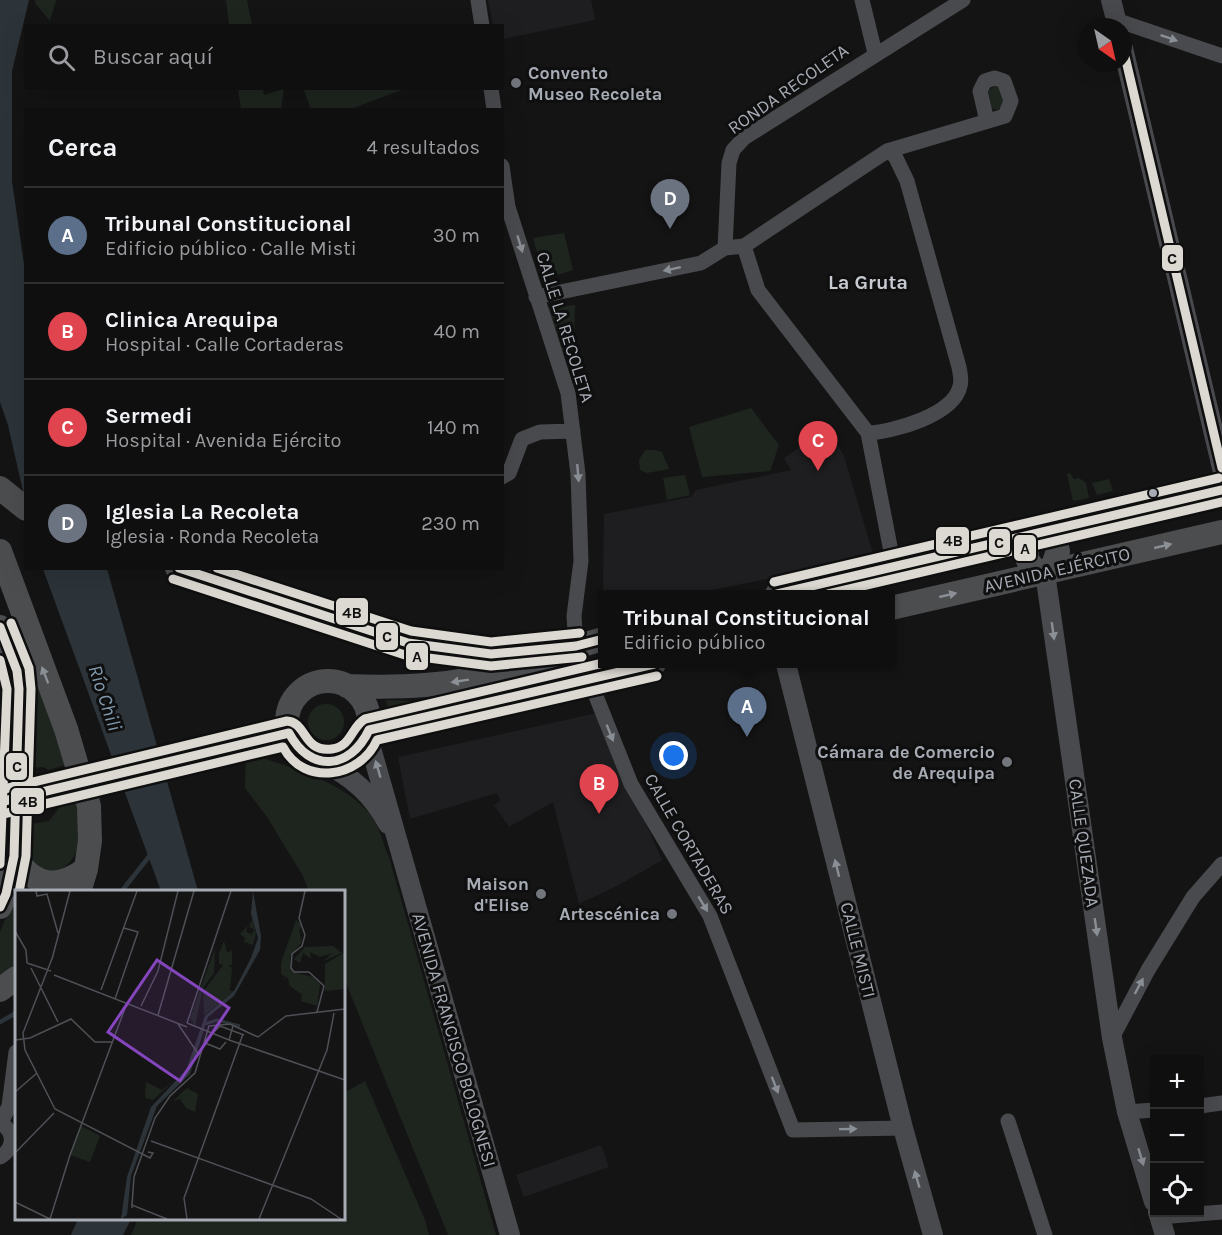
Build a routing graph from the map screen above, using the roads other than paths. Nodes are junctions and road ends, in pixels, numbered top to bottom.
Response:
1 (478, 0) edge
2 (862, 0) edge
3 (963, 0) edge
4 (1112, 0) edge
5 (1116, 18) edge
6 (482, 24) edge
7 (1132, 28) edge
8 (875, 53) junction
9 (1222, 56) edge
10 (1129, 72) edge
11 (491, 90) edge
12 (494, 108) edge
13 (987, 121) dead end
14 (887, 151) junction
15 (504, 180) edge
16 (744, 246) junction
17 (725, 248) junction
18 (536, 297) junction
19 (573, 431) junction
20 (868, 433) junction
21 (1222, 468) edge
22 (504, 476) edge
23 (1222, 490) edge
24 (1222, 532) edge
25 (1039, 533) junction
26 (0, 551) edge
27 (894, 567) junction
28 (183, 570) edge
29 (1044, 573) junction
30 (794, 590) edge
31 (895, 607) edge
32 (598, 640) edge
33 (2, 644) edge
34 (576, 646) junction
35 (633, 668) edge
36 (787, 668) edge
37 (588, 679) junction
38 (347, 686) junction
39 (368, 732) junction
40 (289, 733) junction
41 (321, 762) junction
42 (0, 802) edge
43 (399, 844) junction
44 (14, 856) junction
45 (86, 868) junction
46 (1220, 869) edge
47 (79, 890) edge
48 (0, 907) edge
49 (15, 979) edge
50 (0, 990) edge
51 (1112, 1038) junction
52 (15, 1060) edge
53 (1222, 1103) edge
54 (1204, 1105) edge
55 (1150, 1110) edge
56 (1127, 1112) junction
57 (1008, 1121) dead end
58 (0, 1123) edge
59 (903, 1128) junction
60 (0, 1157) edge
61 (1150, 1187) edge
62 (1222, 1212) edge
63 (1204, 1213) edge
64 (510, 1235) edge
65 (933, 1235) edge
66 (1045, 1235) edge

1 - 6 street
2 - 8 street
3 - 8 street, RONDA RECOLETA
4 - 5 street
7 -> 9 street
8 - 17 street, RONDA RECOLETA
10 - 21 street
11 - 12 street
13 - 14 street
14 - 16 street
14 - 20 street
15 -> 18 street, CALLE LA RECOLETA
16 - 17 street
16 - 20 street
17 -> 18 street
18 - 19 street, CALLE LA RECOLETA
19 - 22 street
19 -> 34 street, CALLE LA RECOLETA
20 - 27 street
23 - 25 main road
29 -> 24 main road, AVENIDA EJÉRCITO
25 - 27 main road
25 - 29 main road
45 -> 26 main road
27 - 30 main road
28 - 34 main road
31 -> 29 main road, AVENIDA EJÉRCITO
29 -> 51 street, CALLE QUEZADA
32 - 34 main road
33 - 44 main road
34 - 37 street, CALLE LA RECOLETA
34 -> 38 main road
35 - 37 main road
59 -> 36 street, CALLE MISTI
37 - 39 main road
37 -> 59 street, CALLE CORTADERAS
38 - 39 main road
38 - 40 main road
39 - 41 main road
43 -> 39 street, AVENIDA FRANCISCO BOLOGNESI
40 - 41 main road
40 - 42 main road, bridge
41 - 43 street, AVENIDA FRANCISCO BOLOGNESI
43 - 64 street, AVENIDA FRANCISCO BOLOGNESI
44 - 45 main road
44 - 48 main road
45 - 47 main road
51 -> 46 street
49 - 50 main road
51 - 56 street, CALLE QUEZADA
52 - 58 street
53 - 54 street
55 - 56 street
56 -> 61 street, CALLE QUEZADA
57 - 66 street
58 - 60 street
65 -> 59 street, CALLE MISTI
62 - 63 street

